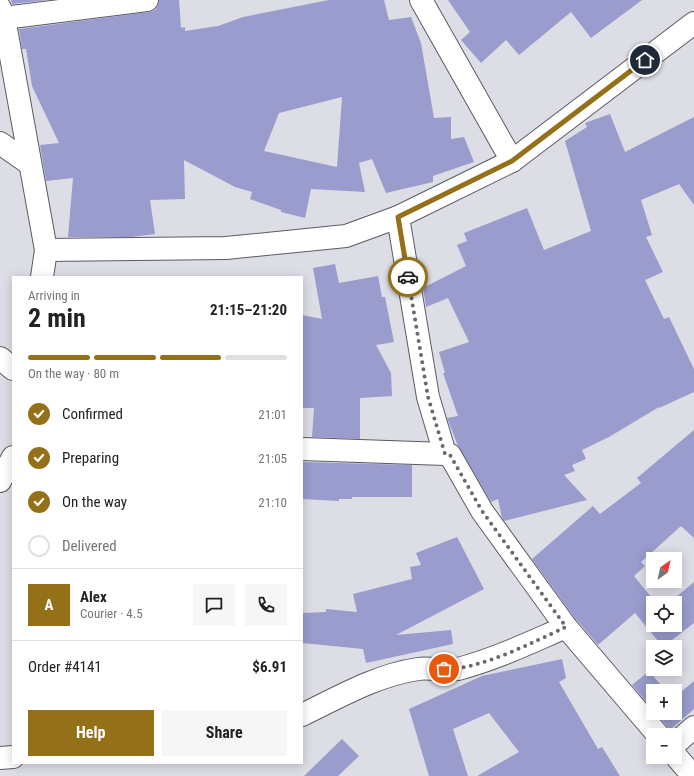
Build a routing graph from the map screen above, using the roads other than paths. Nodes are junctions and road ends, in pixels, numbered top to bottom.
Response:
1 (147, 0) edge
2 (421, 0) edge
3 (2, 13) edge
4 (694, 23) edge
5 (0, 143) edge
6 (512, 161) junction
7 (30, 164) junction
8 (398, 217) junction
9 (46, 250) junction
10 (42, 276) edge
11 (0, 358) edge
12 (12, 368) edge
13 (303, 449) edge
14 (445, 454) junction
15 (566, 627) junction
16 (303, 715) edge
17 (694, 727) edge
18 (652, 728) edge
19 (682, 738) edge
20 (12, 757) edge
21 (0, 758) edge
22 (682, 763) edge
23 (693, 776) edge

1 - 3 street
2 - 6 street
3 - 7 street
4 - 6 street
5 - 7 street
6 - 8 street
7 - 9 street
8 - 9 street
8 - 14 street
9 - 10 street
11 - 12 street
13 - 14 street
14 - 15 street
15 - 16 street
15 - 18 street
17 - 19 street
20 - 21 street
22 - 23 street

